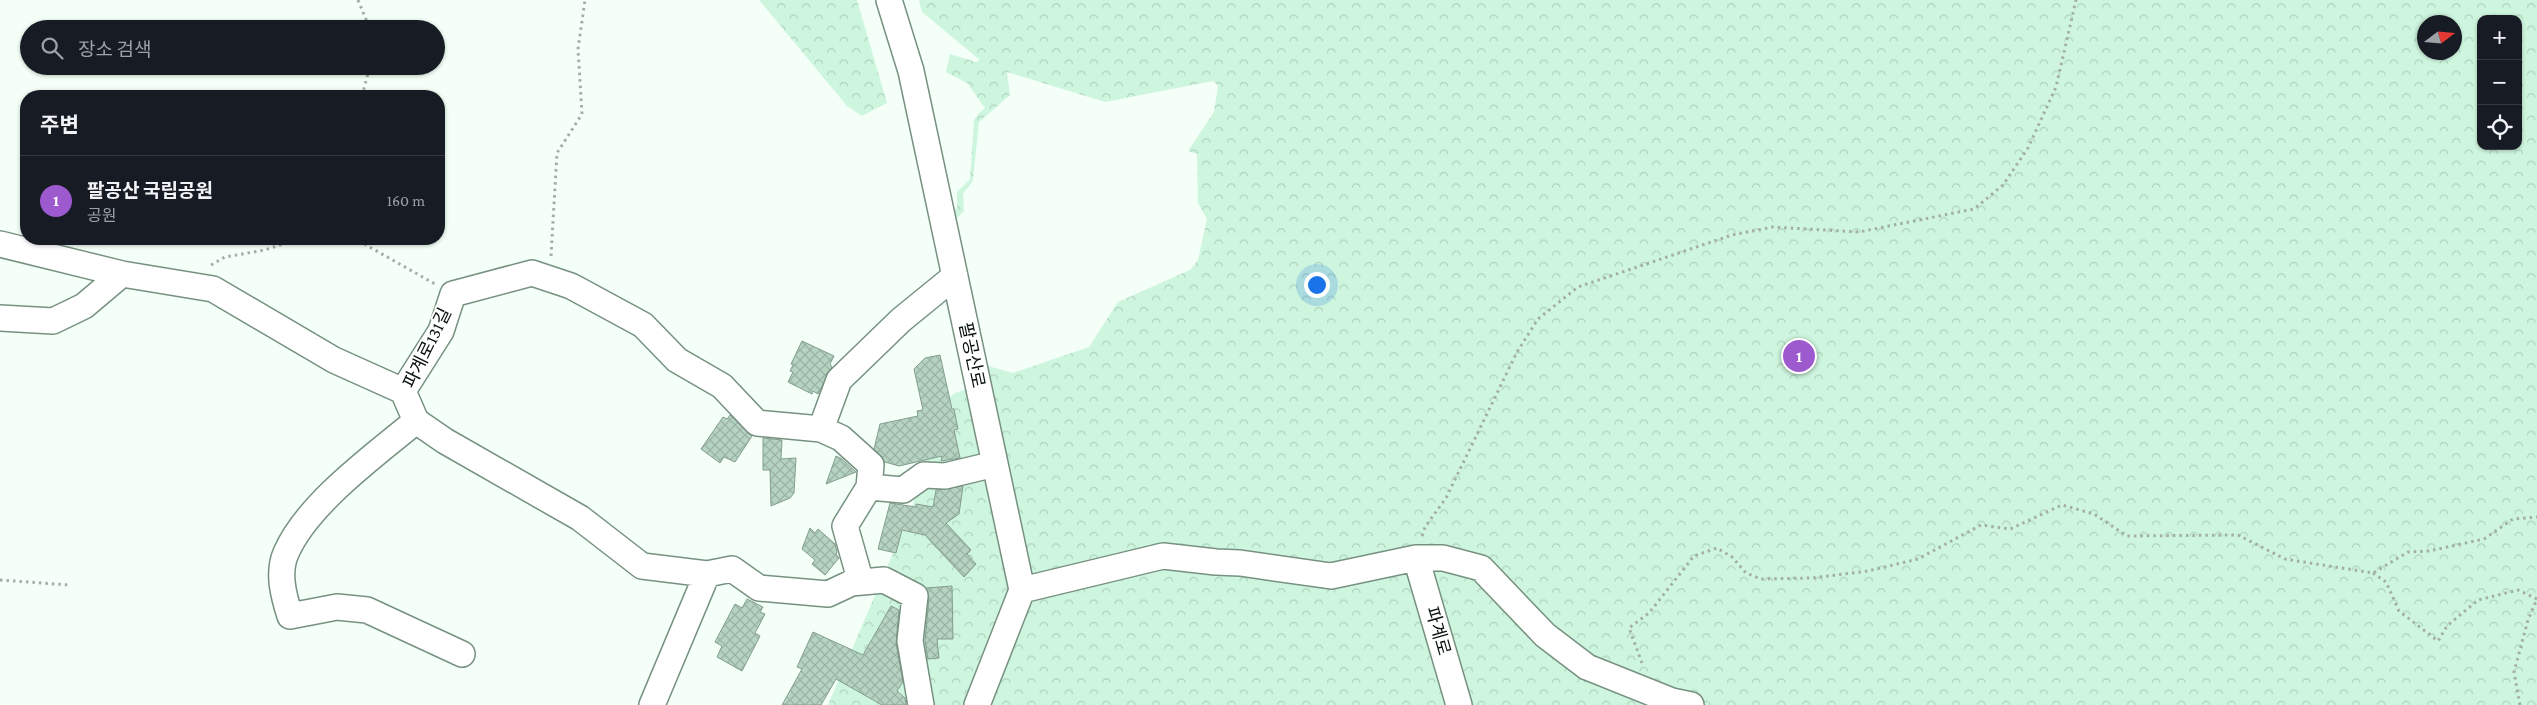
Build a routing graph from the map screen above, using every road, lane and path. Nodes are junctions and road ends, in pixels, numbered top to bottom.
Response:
1 (358, 0) edge
2 (585, 0) edge
3 (890, 0) edge
4 (2076, 0) edge
5 (366, 20) edge
6 (368, 75) edge
7 (364, 90) edge
8 (0, 244) edge
9 (280, 245) edge
10 (366, 245) edge
11 (122, 274) junction
12 (955, 276) junction
13 (550, 279) junction
14 (181, 284) junction
15 (453, 294) junction
16 (0, 318) edge
17 (403, 391) junction
18 (416, 420) junction
19 (821, 429) junction
20 (995, 464) junction
21 (869, 487) junction
22 (2537, 517) edge
23 (1416, 558) junction
24 (2373, 573) junction
25 (708, 574) junction
26 (0, 580) edge
27 (851, 583) junction
28 (70, 585) dead end
29 (1022, 590) junction
30 (2537, 599) edge
31 (462, 654) dead end
32 (1653, 693) junction
33 (652, 705) edge
34 (921, 705) edge
35 (977, 705) edge
36 (1459, 705) edge
37 (1691, 705) edge
38 (2520, 705) edge

1 - 5 path
2 - 13 path
3 - 12 street, 팔공산로
4 - 23 path
6 - 7 path
8 - 11 street
9 - 14 path
10 - 15 path
11 - 14 street
11 - 16 street
12 - 19 street
12 - 20 street, 팔공산로
13 - 15 street, 파계로131길
13 - 19 street, 파계로131길
14 - 17 street
15 - 17 street, 파계로131길
17 - 18 street, 파계로131길
18 - 25 street, 파계로131길
18 - 31 street
19 - 21 street, 파계로131길
20 - 21 street
20 - 29 street, 팔공산로
21 - 27 street
22 - 24 path
23 - 29 street
23 - 32 street
23 - 36 street, 파계로
24 - 30 path
24 - 32 path
25 - 27 street, 파계로131길
25 - 33 street
26 - 28 path
27 - 34 street
29 - 35 street
30 - 38 path
32 - 37 street

